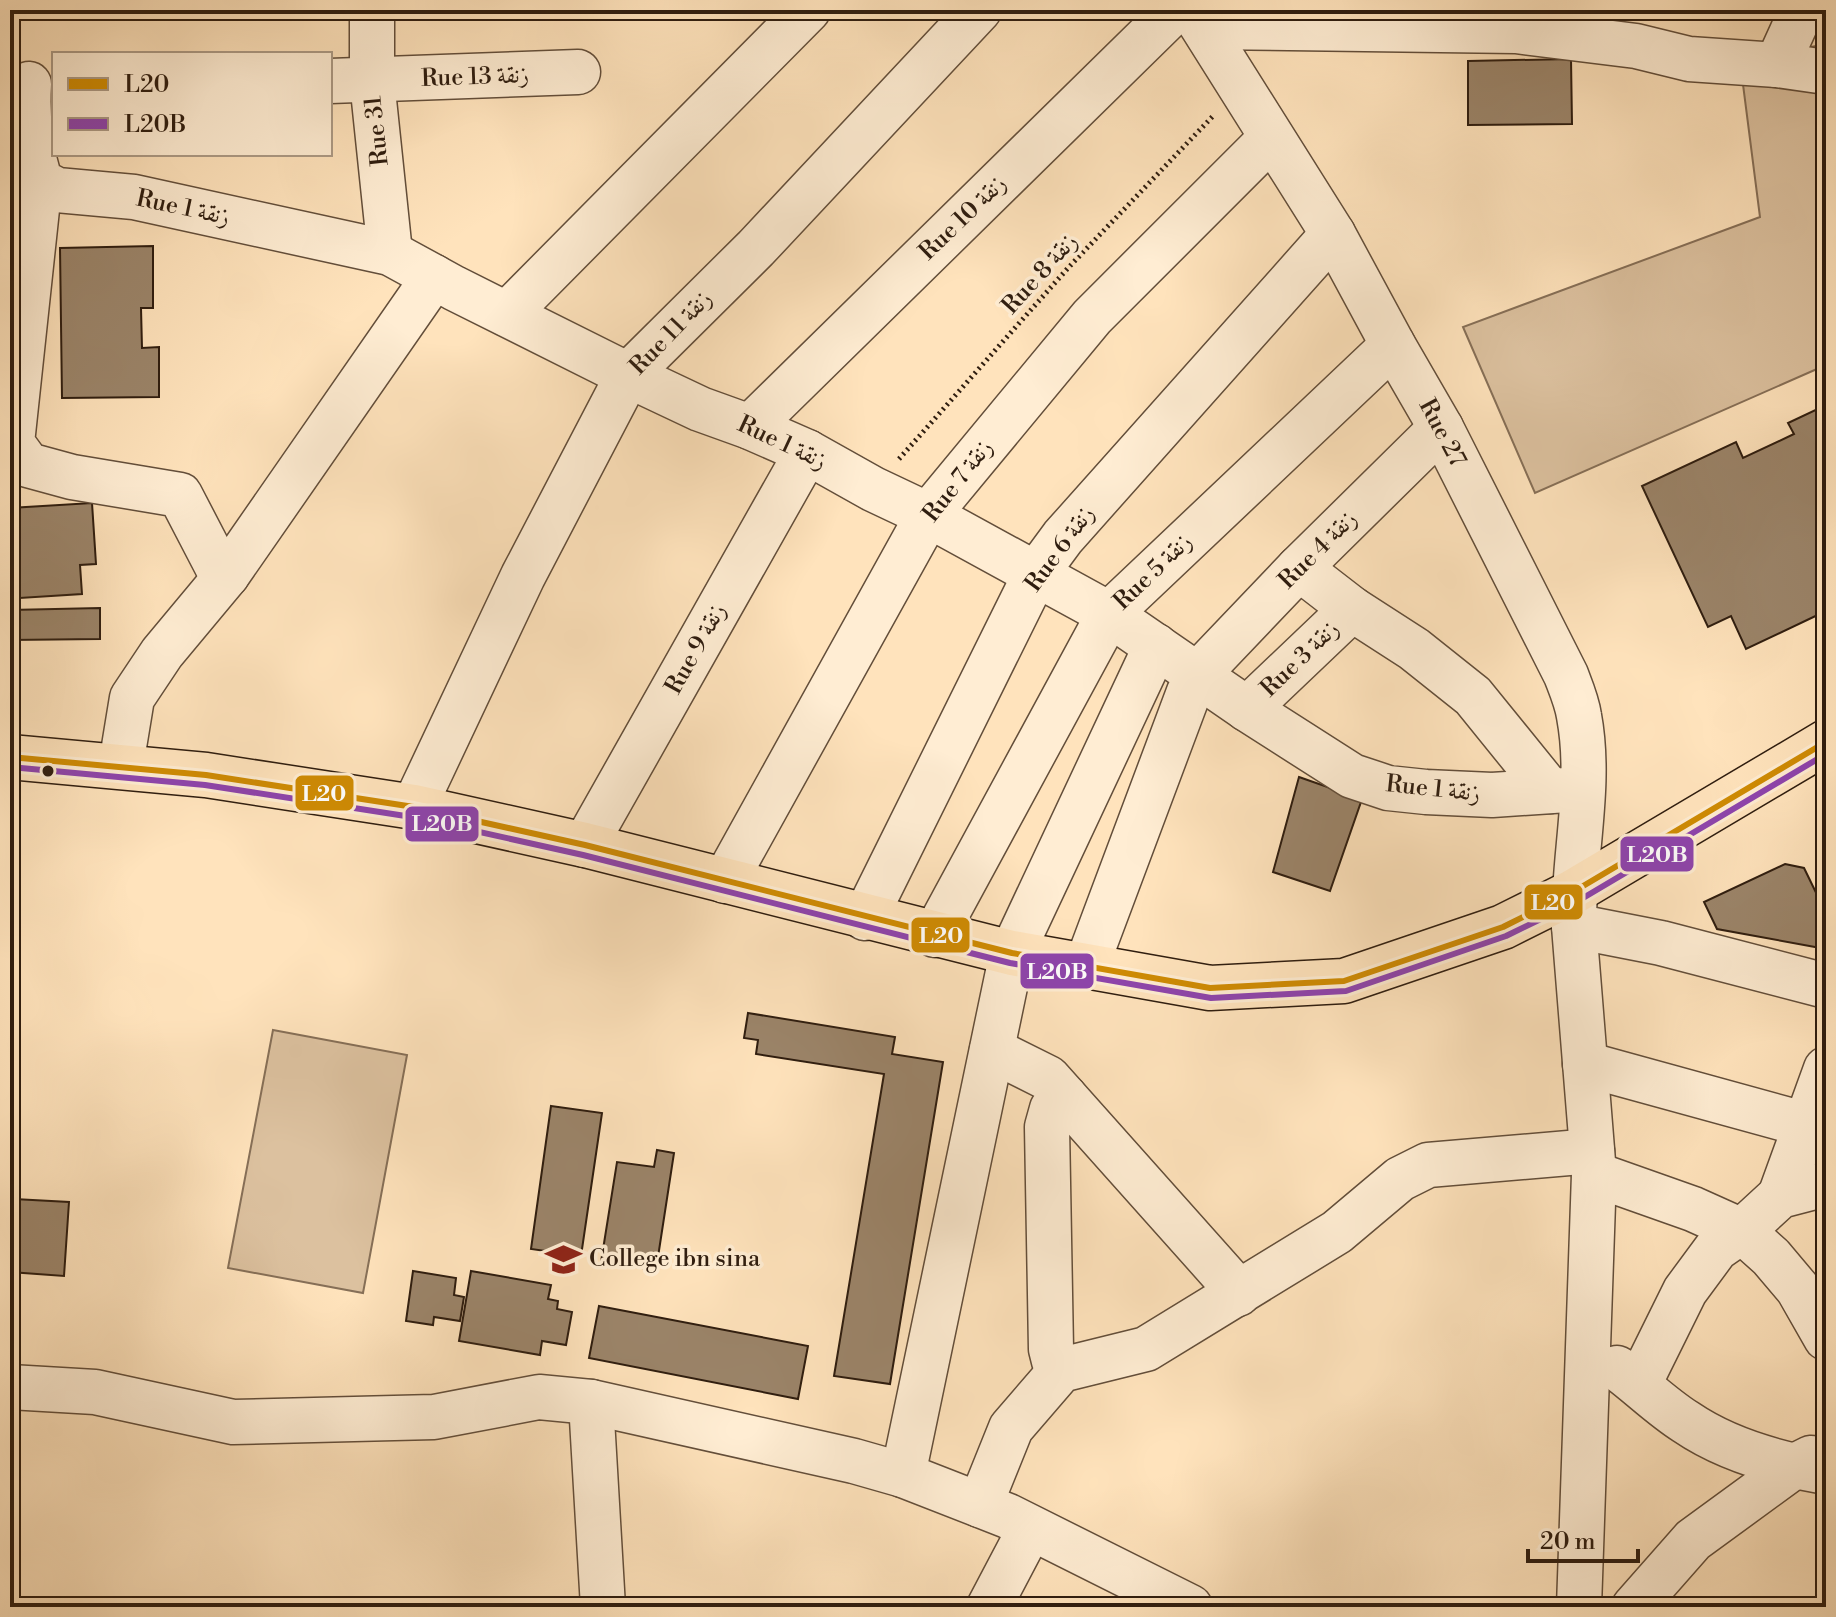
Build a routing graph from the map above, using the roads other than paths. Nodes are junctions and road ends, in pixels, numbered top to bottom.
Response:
1 (372, 10) edge
2 (808, 10) edge
3 (979, 10) edge
4 (1802, 10) edge
5 (1190, 16) edge
6 (1289, 19) edge
7 (1397, 20) edge
8 (1520, 20) edge
9 (1644, 28) edge
10 (1777, 65) junction
11 (578, 72) dead end
12 (1826, 72) edge
13 (351, 81) edge
14 (31, 84) edge
15 (1271, 138) junction
16 (40, 181) junction
17 (1333, 234) junction
18 (390, 253) junction
19 (434, 277) junction
20 (507, 314) junction
21 (1393, 345) junction
22 (628, 375) junction
23 (750, 427) junction
24 (1441, 428) junction
25 (807, 452) junction
26 (928, 515) junction
27 (1299, 568) junction
28 (227, 575) junction
29 (1035, 575) junction
30 (1352, 609) junction
31 (1109, 614) junction
32 (1156, 646) junction
33 (1193, 683) junction
34 (1247, 709) junction
35 (1826, 742) edge
36 (10, 757) edge
37 (121, 765) junction
38 (1566, 790) junction
39 (414, 807) junction
40 (585, 845) junction
41 (725, 881) junction
42 (1574, 909) junction
43 (865, 918) junction
44 (935, 935) junction
45 (1012, 953) junction
46 (1086, 967) junction
47 (1826, 986) edge
48 (992, 1050) junction
49 (1585, 1064) junction
50 (1826, 1069) edge
51 (1065, 1097) junction
52 (1807, 1125) junction
53 (1593, 1162) junction
54 (1826, 1184) edge
55 (1780, 1196) junction
56 (1742, 1231) junction
57 (1238, 1294) junction
58 (1826, 1338) edge
59 (1587, 1344) junction
60 (1061, 1370) junction
61 (1639, 1384) junction
62 (10, 1387) edge
63 (591, 1402) junction
64 (1815, 1463) edge
65 (903, 1475) junction
66 (980, 1505) junction
67 (1030, 1529) junction
68 (603, 1607) edge
69 (989, 1607) edge
70 (1190, 1607) edge
71 (1579, 1607) edge
72 (1634, 1607) edge

1 - 13 street, Rue 31
2 - 20 street
3 - 22 street, Rue 11 زنقة
4 - 10 street
5 - 6 street
5 - 15 street, Rue 27
5 - 23 street, Rue 10 زنقة
6 - 7 street
7 - 8 street
8 - 9 street
9 - 10 street
10 - 12 street
11 - 13 street, Rue 13 زنقة
13 - 18 street, Rue 31
14 - 16 street
15 - 17 street, Rue 27
15 - 26 street, Rue 7 زنقة
16 - 18 street, Rue 1 زنقة
16 - 28 street
17 - 21 street, Rue 27
17 - 29 street, Rue 6 زنقة
18 - 19 street, Rue 1 زنقة
19 - 20 street, Rue 1 زنقة
19 - 28 street
20 - 22 street, Rue 1 زنقة
21 - 24 street, Rue 27
21 - 31 street, Rue 5 زنقة
22 - 23 street, Rue 1 زنقة
22 - 39 street, Rue 11 زنقة
23 - 25 street, Rue 1 زنقة
24 - 27 street, Rue 4 زنقة
24 - 38 street, Rue 27
25 - 26 street, Rue 1 زنقة
25 - 40 street, Rue 9 زنقة
26 - 29 street, Rue 1 زنقة
26 - 41 street, Rue 7 زنقة
27 - 30 street
27 - 33 street, Rue 4 زنقة
28 - 37 street
29 - 31 street, Rue 1 زنقة
29 - 43 street, Rue 6 زنقة
30 - 34 street, Rue 3 زنقة
30 - 38 street
31 - 32 street, Rue 1 زنقة
31 - 44 street, Rue 5 زنقة
32 - 33 street, Rue 1 زنقة
32 - 45 street
33 - 34 street, Rue 1 زنقة
33 - 46 street, Rue 4 زنقة
34 - 38 street, Rue 1 زنقة
35 - 42 main road
36 - 37 main road
37 - 39 main road
38 - 42 street, Rue 27
39 - 40 main road
40 - 41 main road
41 - 43 main road
42 - 46 main road
42 - 47 street
42 - 49 street, Rue 27
43 - 44 main road
44 - 45 main road
45 - 46 main road
45 - 48 street
48 - 51 street
48 - 65 street
49 - 52 street
49 - 53 street, Rue 27
50 - 52 street
51 - 57 street
51 - 60 street
52 - 55 street
53 - 56 street
53 - 57 street
53 - 59 street, Rue 27
54 - 55 street
55 - 56 street
56 - 58 street
56 - 61 street
57 - 60 street
59 - 61 street
59 - 71 street, Rue 27
60 - 66 street
61 - 64 street
62 - 63 street
63 - 65 street
63 - 68 street
64 - 72 street
65 - 66 street
66 - 67 street
67 - 69 street
67 - 70 street

